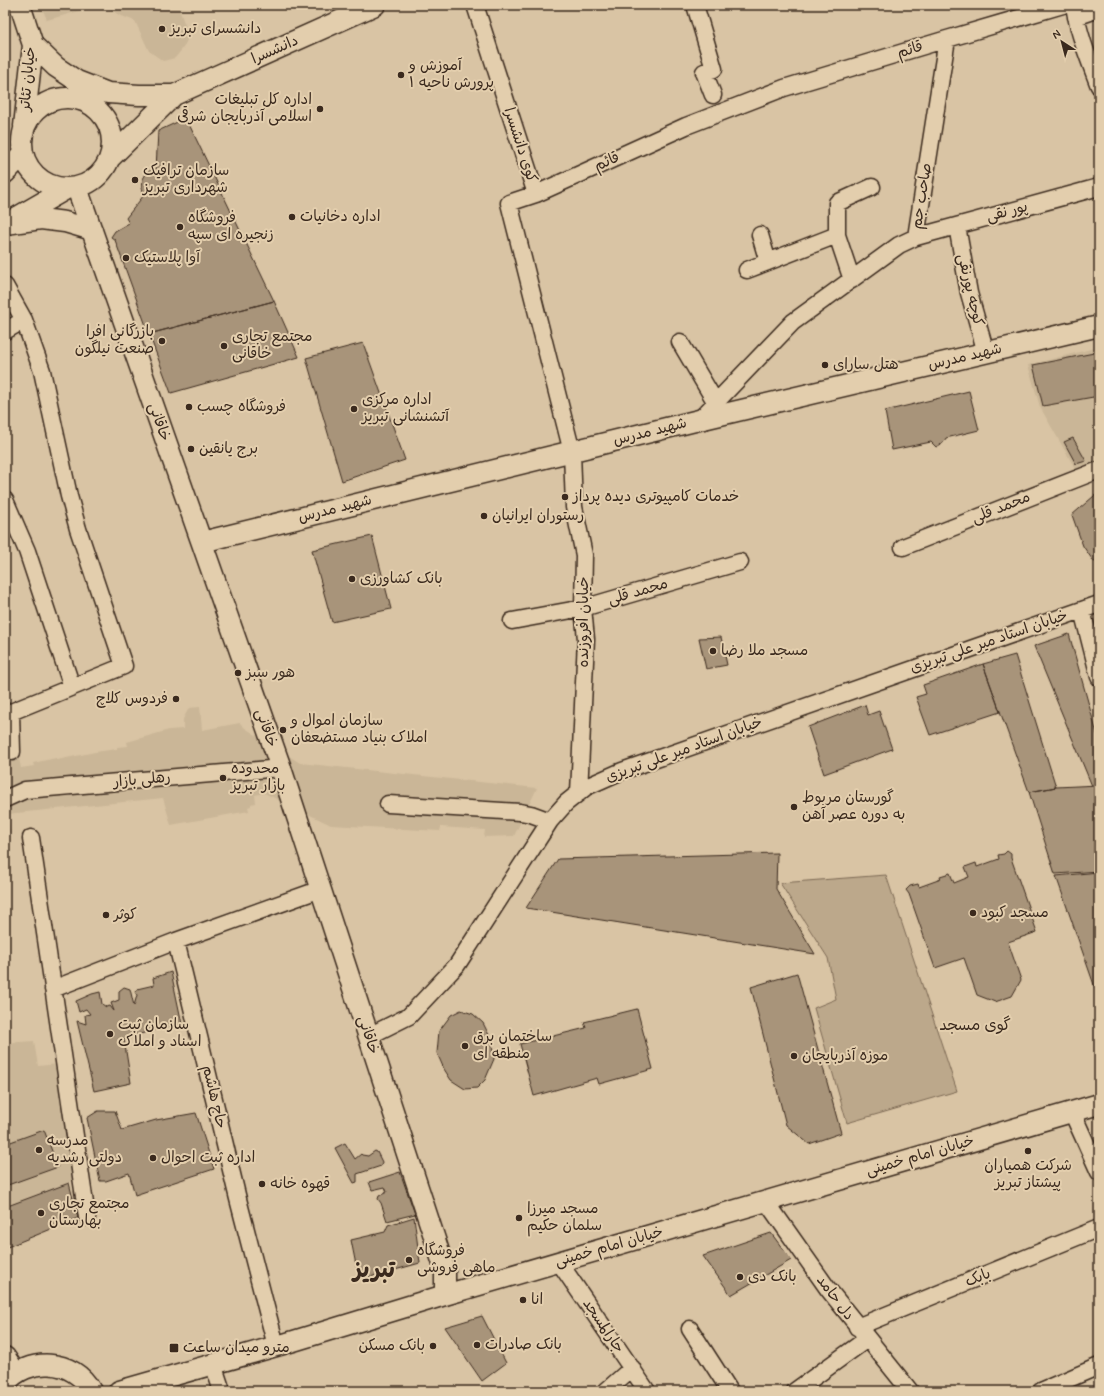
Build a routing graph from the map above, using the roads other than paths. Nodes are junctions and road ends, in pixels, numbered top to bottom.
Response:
1 (20, 5) edge
2 (375, 5) edge
3 (475, 5) edge
4 (695, 5) edge
5 (1063, 5) edge
6 (1099, 9) edge
7 (1075, 11) edge
8 (947, 39) junction
9 (33, 45) junction
10 (1099, 86) edge
11 (174, 95) junction
12 (713, 95) dead end
13 (24, 130) junction
14 (23, 154) junction
15 (111, 157) junction
16 (5, 173) edge
17 (1099, 187) edge
18 (72, 188) junction
19 (872, 188) dead end
20 (536, 194) junction
21 (5, 224) edge
22 (957, 226) junction
23 (92, 230) junction
24 (760, 235) dead end
25 (837, 235) junction
26 (916, 237) junction
27 (768, 262) junction
28 (747, 270) dead end
29 (852, 280) junction
30 (5, 286) edge
31 (24, 320) junction
32 (1099, 326) edge
33 (5, 331) edge
34 (680, 342) dead end
35 (986, 353) junction
36 (716, 403) junction
37 (699, 420) junction
38 (572, 452) junction
39 (1099, 470) edge
40 (5, 500) edge
41 (202, 542) junction
42 (903, 547) dead end
43 (740, 562) dead end
44 (1099, 604) edge
45 (583, 608) junction
46 (1082, 610) junction
47 (512, 620) dead end
48 (1099, 677) edge
49 (72, 687) junction
50 (12, 752) dead end
51 (281, 768) junction
52 (579, 793) junction
53 (5, 799) edge
54 (388, 804) dead end
55 (550, 821) junction
56 (31, 838) dead end
57 (320, 889) junction
58 (176, 941) junction
59 (53, 989) junction
60 (369, 1036) junction
61 (1099, 1104) edge
62 (1072, 1112) junction
63 (1099, 1172) edge
64 (766, 1201) junction
65 (87, 1217) dead end
66 (1099, 1228) edge
67 (559, 1262) junction
68 (445, 1295) junction
69 (690, 1329) dead end
70 (862, 1333) junction
71 (276, 1346) junction
72 (5, 1356) edge
73 (213, 1364) junction
74 (1099, 1366) edge
75 (632, 1368) junction
76 (11, 1379) edge
77 (906, 1390) edge
78 (91, 1391) edge
79 (119, 1391) edge
80 (222, 1391) edge
81 (606, 1391) edge
82 (647, 1391) edge
83 (730, 1391) edge
84 (795, 1391) edge
85 (1041, 1391) edge

1 - 9 main road, خیابان تئاتر
2 - 11 main road, دانشسرا
3 - 20 street, کوی دانشسرا
4 - 12 street
5 - 8 street
6 - 7 street
7 - 10 street
8 - 20 street, قائم
8 - 26 street, صاحب جم
9 - 11 main road
9 - 13 main road, خیابان تئاتر
11 - 15 main road
13 - 14 main road
13 - 15 main road
14 - 16 main road
14 - 18 main road
15 - 18 main road
17 - 22 street, پور نقی
18 - 21 main road
18 - 23 main road, خاقانی
19 - 25 street
20 - 38 street, قائم
21 - 23 main road
22 - 26 street, پور نقی
22 - 35 street, کوچه پورنقی
23 - 41 main road, خاقانی
24 - 27 street
25 - 27 street
25 - 29 street
26 - 29 street, صاحب جم
27 - 28 street
29 - 36 street, صاحب جم
30 - 31 street
31 - 33 street
31 - 49 street
32 - 35 main road, شهید مدرس
34 - 36 street
35 - 37 main road, شهید مدرس
36 - 37 street, صاحب جم
37 - 38 main road, شهید مدرس
38 - 41 main road, شهید مدرس
38 - 45 street, خیابان افروزنده
39 - 42 street, محمد قلی
40 - 49 street
41 - 51 main road, خاقانی
43 - 45 street, محمد قلی
44 - 46 street, خیابان استاد میر علی تبریزی
45 - 47 street, محمد قلی
45 - 52 street, خیابان افروزنده
46 - 48 street
46 - 52 street, خیابان استاد میر علی تبریزی
49 - 50 street
51 - 53 street, رهلی بازار
51 - 57 main road, خاقانی
52 - 55 street, خیابان استاد میر علی تبریزی
54 - 55 street
55 - 60 street, خیابان استاد میر علی تبریزی
56 - 59 street
57 - 58 street
57 - 60 main road, خاقانی
58 - 59 street
58 - 71 street, حاج هاشم
59 - 65 street
60 - 68 main road, خاقانی
61 - 62 main road, خیابان امام خمینی
62 - 63 street
62 - 64 main road, خیابان امام خمینی
64 - 67 main road, خیابان امام خمینی
64 - 70 street, دل حامد
66 - 70 street, بابک
67 - 68 main road, خیابان امام خمینی
67 - 75 street, جارالمسجد
68 - 71 main road, خیابان امام خمینی
69 - 83 street
70 - 77 street, دل حامد
70 - 84 street, بابک
71 - 73 main road, خیابان امام خمینی
72 - 76 main road
73 - 79 main road, خیابان امام خمینی
73 - 80 street
74 - 85 street
75 - 81 street
75 - 82 street, جارالمسجد
76 - 78 main road

